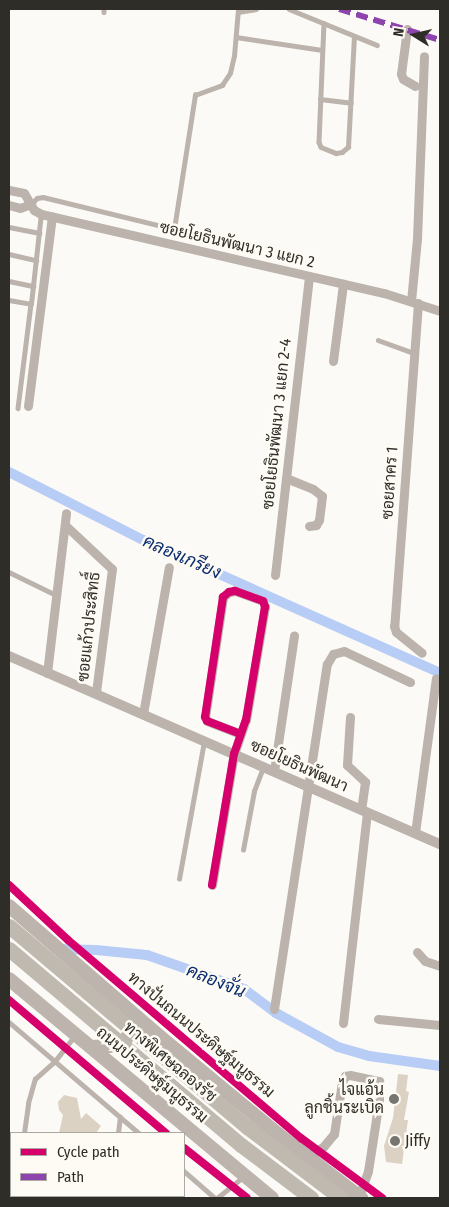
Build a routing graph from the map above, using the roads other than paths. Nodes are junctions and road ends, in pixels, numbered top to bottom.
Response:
1 (256, 9) edge
2 (289, 9) edge
3 (238, 10) edge
4 (324, 23) junction
5 (408, 29) dead end
6 (236, 37) junction
7 (354, 37) junction
8 (377, 45) dead end
9 (322, 50) junction
10 (424, 56) dead end
11 (415, 86) dead end
12 (320, 100) junction
13 (351, 103) junction
14 (9, 190) edge
15 (31, 204) junction
16 (9, 205) edge
17 (41, 214) junction
18 (52, 217) junction
19 (9, 227) edge
20 (39, 233) junction
21 (9, 254) edge
22 (36, 260) junction
23 (309, 277) junction
24 (9, 281) edge
25 (343, 284) junction
26 (33, 286) junction
27 (9, 300) edge
28 (415, 302) junction
29 (31, 304) junction
30 (439, 308) edge
31 (378, 340) dead end
32 (415, 354) junction
33 (333, 361) dead end
34 (28, 406) dead end
35 (18, 408) dead end
36 (286, 478) junction
37 (66, 513) dead end
38 (64, 525) junction
39 (309, 526) dead end
40 (169, 566) dead end
41 (9, 572) edge
42 (275, 575) dead end
43 (56, 595) junction
44 (294, 635) dead end
45 (422, 653) dead end
46 (9, 656) edge
47 (46, 673) junction
48 (436, 678) dead end
49 (410, 682) dead end
50 (96, 693) junction
51 (143, 714) junction
52 (350, 717) dead end
53 (239, 733) junction
54 (204, 741) junction
55 (234, 754) junction
56 (263, 766) junction
57 (274, 771) junction
58 (306, 786) junction
59 (364, 811) junction
60 (414, 833) junction
61 (440, 844) edge
62 (243, 850) dead end
63 (179, 879) dead end
64 (212, 886) dead end
65 (9, 906) edge
66 (9, 926) edge
67 (9, 949) edge
68 (417, 952) dead end
69 (440, 966) edge
70 (9, 979) edge
71 (117, 998) junction
72 (274, 1009) dead end
73 (378, 1019) dead end
74 (9, 1022) edge
75 (343, 1023) dead end
76 (440, 1025) edge
77 (77, 1034) junction
78 (159, 1036) junction
79 (92, 1047) junction
80 (55, 1061) junction
81 (127, 1076) junction
82 (120, 1118) junction
83 (24, 1132) edge
84 (118, 1132) edge
85 (138, 1132) edge
86 (307, 1156) junction
87 (185, 1173) edge
88 (244, 1176) junction
89 (360, 1197) edge
90 (216, 1198) edge
91 (272, 1198) edge
92 (311, 1198) edge
93 (341, 1198) edge

1 - 3 lane
2 - 4 lane
3 - 6 lane
4 - 7 lane
4 - 9 lane
5 - 11 street
6 - 9 lane
6 - 15 lane, ซอยโยธินพัฒนา 3 แยก 2
7 - 8 lane
7 - 13 lane
9 - 12 lane
10 - 28 street, ซอยสาคร 1
12 - 13 lane
12 - 13 lane
14 - 15 street, ซอยโยธินพัฒนา 3 แยก 2
15 - 16 street, ซอยโยธินพัฒนา 3 แยก 2
15 - 17 street, ซอยโยธินพัฒนา 3 แยก 2
17 - 18 street, ซอยโยธินพัฒนา 3 แยก 2
17 - 20 lane
18 - 23 street, ซอยโยธินพัฒนา 3 แยก 2
18 - 34 street
19 - 20 lane
20 - 22 lane
21 - 22 lane
22 - 26 lane
23 - 25 street, ซอยโยธินพัฒนา 3 แยก 2
23 - 36 street, ซอยโยธินพัฒนา 3 แยก 2-4
24 - 26 lane
25 - 28 street, ซอยโยธินพัฒนา 3 แยก 2
25 - 33 street
26 - 29 lane
27 - 29 lane
28 - 30 street, ซอยโยธินพัฒนา 3 แยก 2
28 - 32 street, ซอยสาคร 1
29 - 35 lane
31 - 32 lane
32 - 45 street, ซอยสาคร 1
36 - 39 street
36 - 42 street, ซอยโยธินพัฒนา 3 แยก 2-4
37 - 38 street
38 - 43 street
38 - 50 street, ซอยแก้วประสิทธื์
40 - 51 street
41 - 43 lane
43 - 47 street
44 - 57 street
46 - 47 street, ซอยโยธินพัฒนา
47 - 50 street, ซอยโยธินพัฒนา
48 - 60 street
49 - 58 street
50 - 51 street, ซอยโยธินพัฒนา
51 - 54 street, ซอยโยธินพัฒนา
52 - 59 street
53 - 53 street
53 - 55 street
54 - 55 street, ซอยโยธินพัฒนา
54 - 63 lane
55 - 56 street, ซอยโยธินพัฒนา
55 - 64 street
56 - 57 street, ซอยโยธินพัฒนา
56 - 62 lane
57 - 58 street, ซอยโยธินพัฒนา
58 - 59 street, ซอยโยธินพัฒนา
58 - 72 street
59 - 60 street, ซอยโยธินพัฒนา
59 - 75 street
60 - 61 street, ซอยโยธินพัฒนา
65 - 71 main road
66 - 93 highway, ทางพิเศษฉลองรัช, bridge
67 - 92 highway, ทางพิเศษฉลองรัช, bridge
68 - 69 street
70 - 77 main road, ถนนประดิษฐ์มนูธรรม
71 - 78 main road
71 - 79 main road
73 - 76 street
74 - 80 lane
77 - 79 main road, ถนนประดิษฐ์มนูธรรม
77 - 80 lane
78 - 81 main road
78 - 86 main road
79 - 81 main road, ถนนประดิษฐ์มนูธรรม
80 - 82 lane
80 - 83 lane
81 - 88 main road, ถนนประดิษฐ์มนูธรรม
82 - 84 lane
82 - 85 lane
86 - 89 main road
86 - 89 street
87 - 90 lane
88 - 90 lane
88 - 91 main road, ถนนประดิษฐ์มนูธรรม

